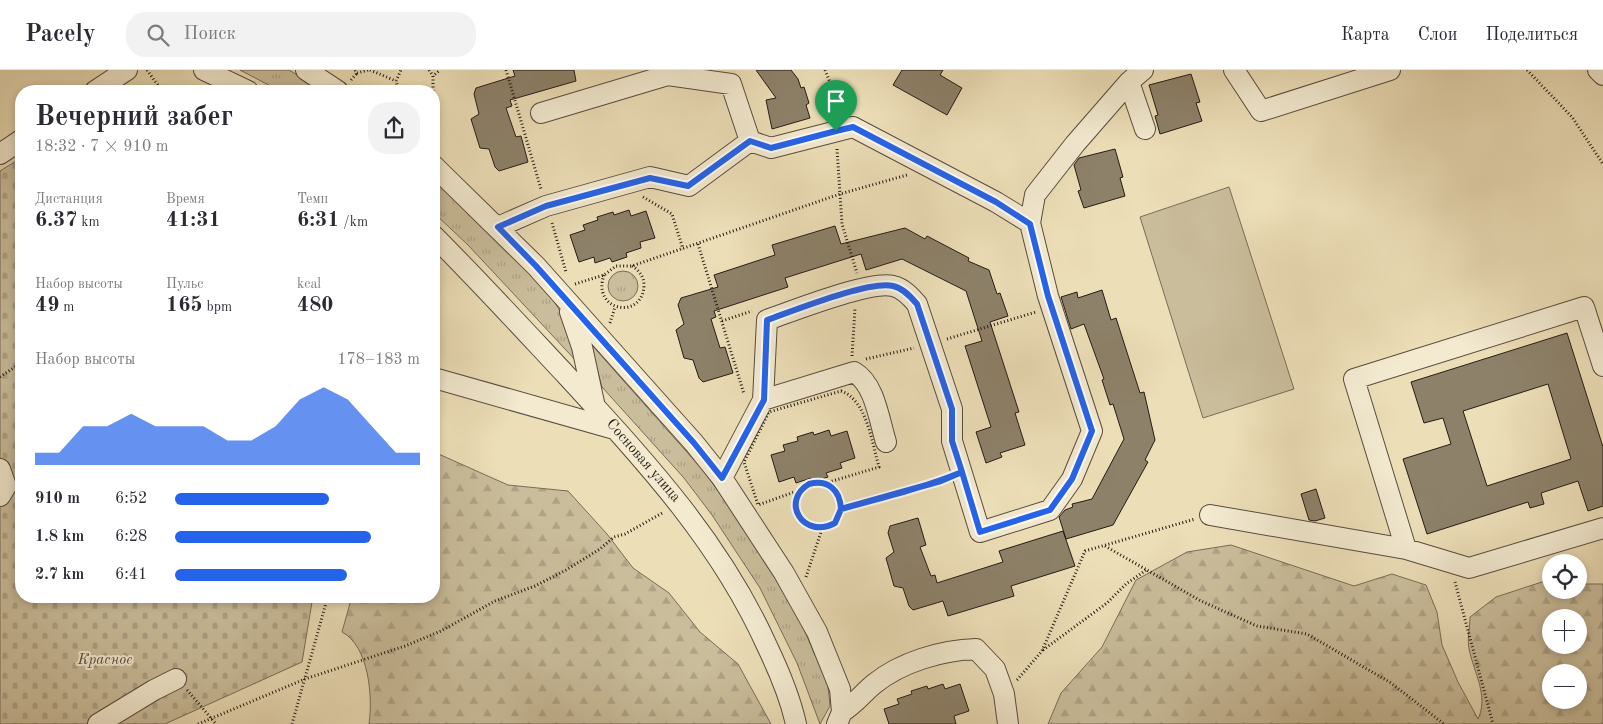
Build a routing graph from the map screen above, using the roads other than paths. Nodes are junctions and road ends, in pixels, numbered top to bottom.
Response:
1 (126, 70) edge
2 (204, 70) edge
3 (306, 70) edge
4 (1234, 70) edge
5 (1390, 70) edge
6 (1598, 70) edge
7 (1603, 75) edge
8 (1136, 76) edge
9 (104, 85) edge
10 (235, 85) edge
11 (340, 85) edge
12 (541, 114) dead end
13 (1145, 129) dead end
14 (750, 141) junction
15 (15, 144) edge
16 (0, 154) edge
17 (440, 172) edge
18 (1030, 224) junction
19 (498, 227) junction
20 (440, 242) edge
21 (567, 291) junction
22 (1603, 366) edge
23 (440, 380) edge
24 (754, 401) junction
25 (595, 407) junction
26 (614, 429) junction
27 (886, 442) dead end
28 (0, 469) edge
29 (722, 478) junction
30 (0, 496) edge
31 (1210, 515) road end
32 (1603, 528) edge
33 (1406, 549) junction
34 (176, 679) road end
35 (840, 718) edge
36 (98, 724) edge
37 (796, 724) edge
38 (1008, 724) edge

1 - 9 street
2 - 10 street
3 - 11 street
4 - 5 street
6 - 7 street
8 - 13 street
8 - 18 street
12 - 14 street
14 - 18 street
14 - 19 street
15 - 16 street
17 - 19 street
18 - 24 street
19 - 21 street
20 - 25 street, Сосновая улица
21 - 25 street
21 - 29 street
22 - 33 street
23 - 26 street
24 - 27 street
24 - 29 street
25 - 26 street, Сосновая улица
26 - 37 street, Сосновая улица
28 - 30 street
29 - 35 street
31 - 33 street
32 - 33 street
34 - 36 street
35 - 38 street

